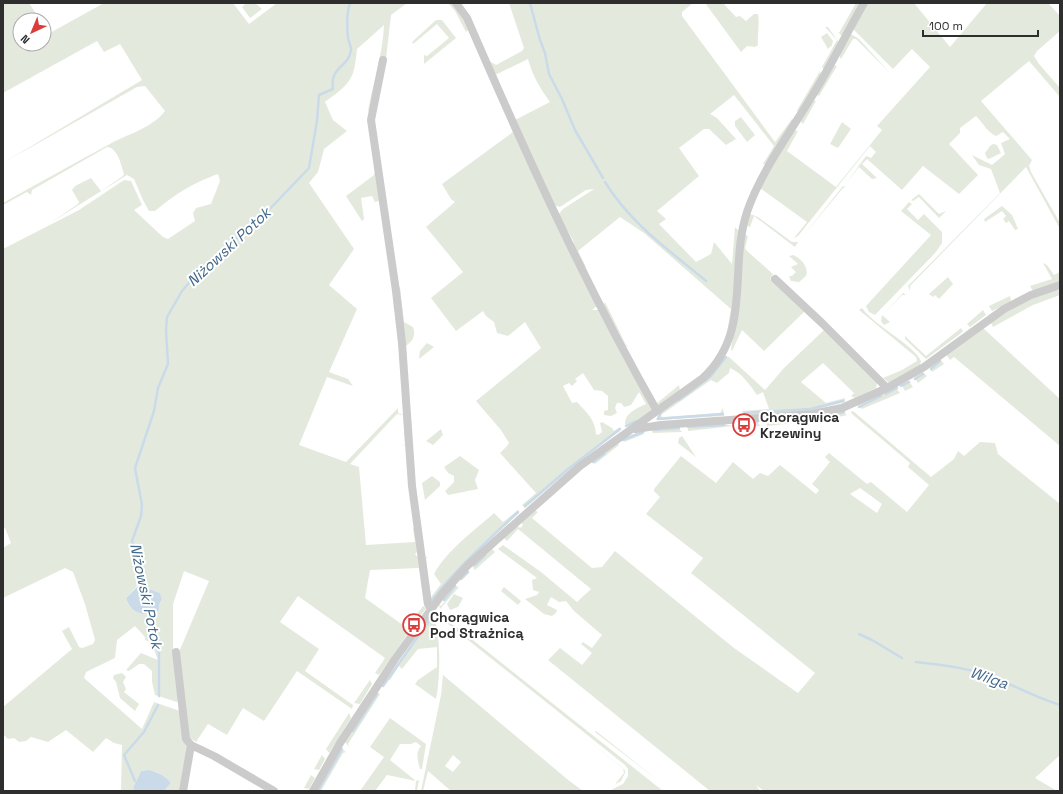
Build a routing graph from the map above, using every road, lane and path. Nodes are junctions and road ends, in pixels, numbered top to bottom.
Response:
1 (456, 3) edge
2 (864, 3) edge
3 (383, 60) dead end
4 (774, 279) dead end
5 (1060, 284) edge
6 (887, 388) junction
7 (657, 412) junction
8 (650, 417) junction
9 (654, 426) junction
10 (626, 433) junction
11 (431, 609) junction
12 (176, 652) dead end
13 (191, 745) junction
14 (183, 791) edge
15 (274, 791) edge
16 (313, 791) edge

1 - 7 street
2 - 7 street
3 - 11 street
4 - 6 street
5 - 6 street
6 - 9 street
7 - 8 street
8 - 9 street
8 - 10 street
9 - 10 street
10 - 11 street
11 - 16 street
12 - 13 street
13 - 14 street
13 - 15 street

